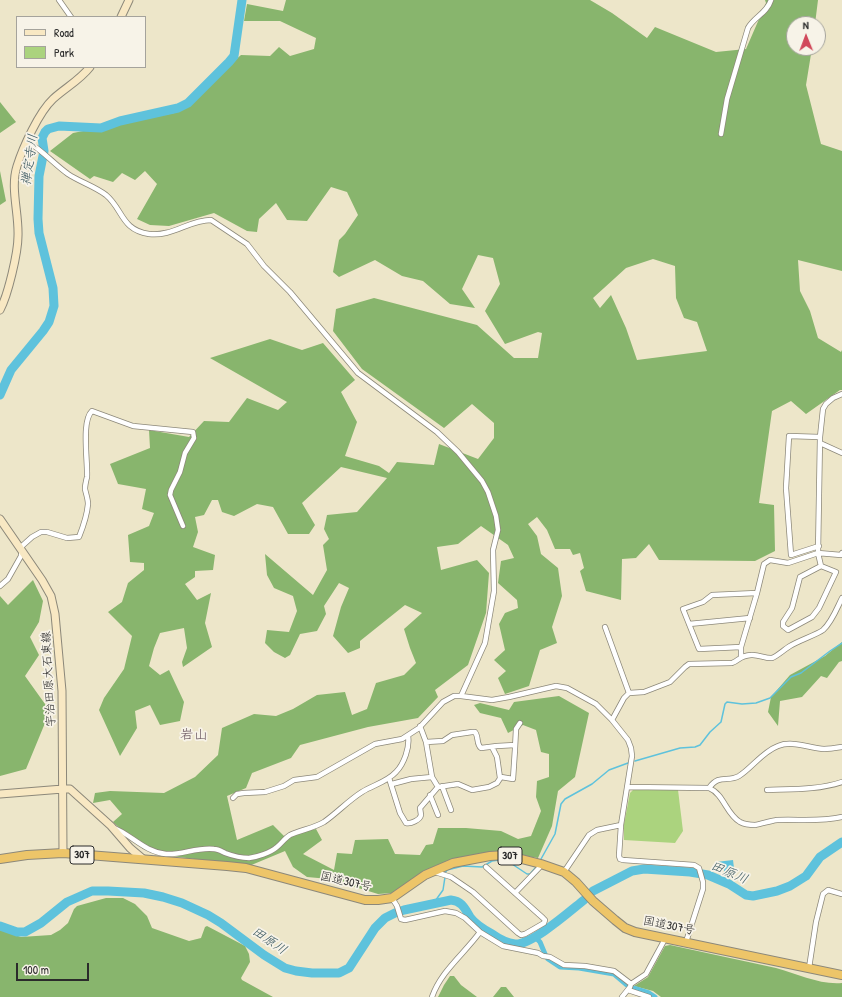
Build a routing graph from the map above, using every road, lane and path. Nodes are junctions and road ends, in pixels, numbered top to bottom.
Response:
1 (59, 0) edge
2 (129, 0) edge
3 (771, 0) edge
4 (70, 16) edge
5 (121, 16) edge
6 (89, 68) edge
7 (721, 134) dead end
8 (28, 142) junction
9 (0, 310) edge
10 (842, 394) edge
11 (820, 437) junction
12 (820, 443) junction
13 (842, 452) edge
14 (0, 519) edge
15 (182, 526) dead end
16 (818, 546) junction
17 (21, 550) junction
18 (818, 553) junction
19 (842, 553) edge
20 (821, 566) junction
21 (0, 586) edge
22 (757, 592) junction
23 (842, 598) edge
24 (750, 618) junction
25 (689, 624) junction
26 (605, 627) dead end
27 (741, 647) junction
28 (741, 657) junction
29 (629, 693) junction
30 (461, 696) junction
31 (612, 720) junction
32 (520, 723) dead end
33 (420, 726) junction
34 (408, 736) junction
35 (426, 742) junction
36 (515, 745) junction
37 (492, 747) junction
38 (842, 747) edge
39 (432, 777) junction
40 (389, 778) junction
41 (500, 778) junction
42 (842, 782) edge
43 (392, 784) junction
44 (440, 786) junction
45 (628, 787) junction
46 (709, 788) junction
47 (64, 789) junction
48 (768, 790) dead end
49 (0, 794) edge
50 (430, 795) junction
51 (232, 798) dead end
52 (451, 810) dead end
53 (438, 815) dead end
54 (842, 817) edge
55 (621, 825) junction
56 (111, 826) junction
57 (63, 853) junction
58 (0, 859) edge
59 (143, 859) junction
60 (541, 864) junction
61 (486, 867) dead end
62 (564, 872) junction
63 (438, 873) junction
64 (515, 893) junction
65 (842, 894) edge
66 (392, 898) junction
67 (480, 932) junction
68 (665, 939) junction
69 (686, 942) junction
70 (809, 968) junction
71 (842, 975) edge
72 (631, 984) junction
73 (628, 990) junction
74 (432, 997) edge
75 (622, 997) edge
76 (649, 997) edge

1 - 4 street
2 - 5 main road
3 - 7 street
6 - 8 main road
8 - 9 main road
8 - 30 street
10 - 11 street
11 - 12 street
11 - 16 street
12 - 13 street
12 - 16 street
14 - 17 main road, 宇治田原大石東線
15 - 17 street
16 - 18 street
17 - 21 street
17 - 47 main road, 宇治田原大石東線
18 - 19 street
18 - 20 street
18 - 22 street
20 - 20 street
22 - 24 street
22 - 25 street
23 - 28 street
24 - 25 street
24 - 27 street
25 - 27 street
26 - 29 street
27 - 28 street
28 - 29 street
29 - 31 street
30 - 31 street
30 - 33 street
31 - 45 street
32 - 36 street
33 - 34 street
33 - 35 street
34 - 40 street
34 - 51 street
35 - 37 street
35 - 39 street
36 - 37 street
36 - 41 street
37 - 41 street
38 - 46 street
39 - 43 street
39 - 44 street
40 - 43 street
40 - 56 street
41 - 44 street
42 - 48 street
43 - 50 street
44 - 50 street
44 - 52 street
45 - 46 street
45 - 55 street
46 - 54 street
47 - 49 main road
47 - 56 main road
47 - 57 main road, 宇治田原大石東線
50 - 53 street
55 - 62 street
55 - 69 street
56 - 59 main road
57 - 58 highway, 国道307号 / 307
57 - 59 highway, 国道307号 / 307
59 - 66 highway, 国道307号 / 307
60 - 62 highway, 国道307号 / 307
60 - 63 highway, 国道307号 / 307
60 - 64 street
61 - 64 street
62 - 68 highway, 国道307号 / 307
63 - 64 street
63 - 66 highway, 国道307号 / 307
65 - 70 street
66 - 67 street
67 - 72 street
67 - 74 street
68 - 69 highway, 国道307号 / 307
68 - 72 street
69 - 70 highway, 国道307号 / 307
70 - 71 highway, 国道307号 / 307
72 - 73 street
73 - 75 street
73 - 76 street

